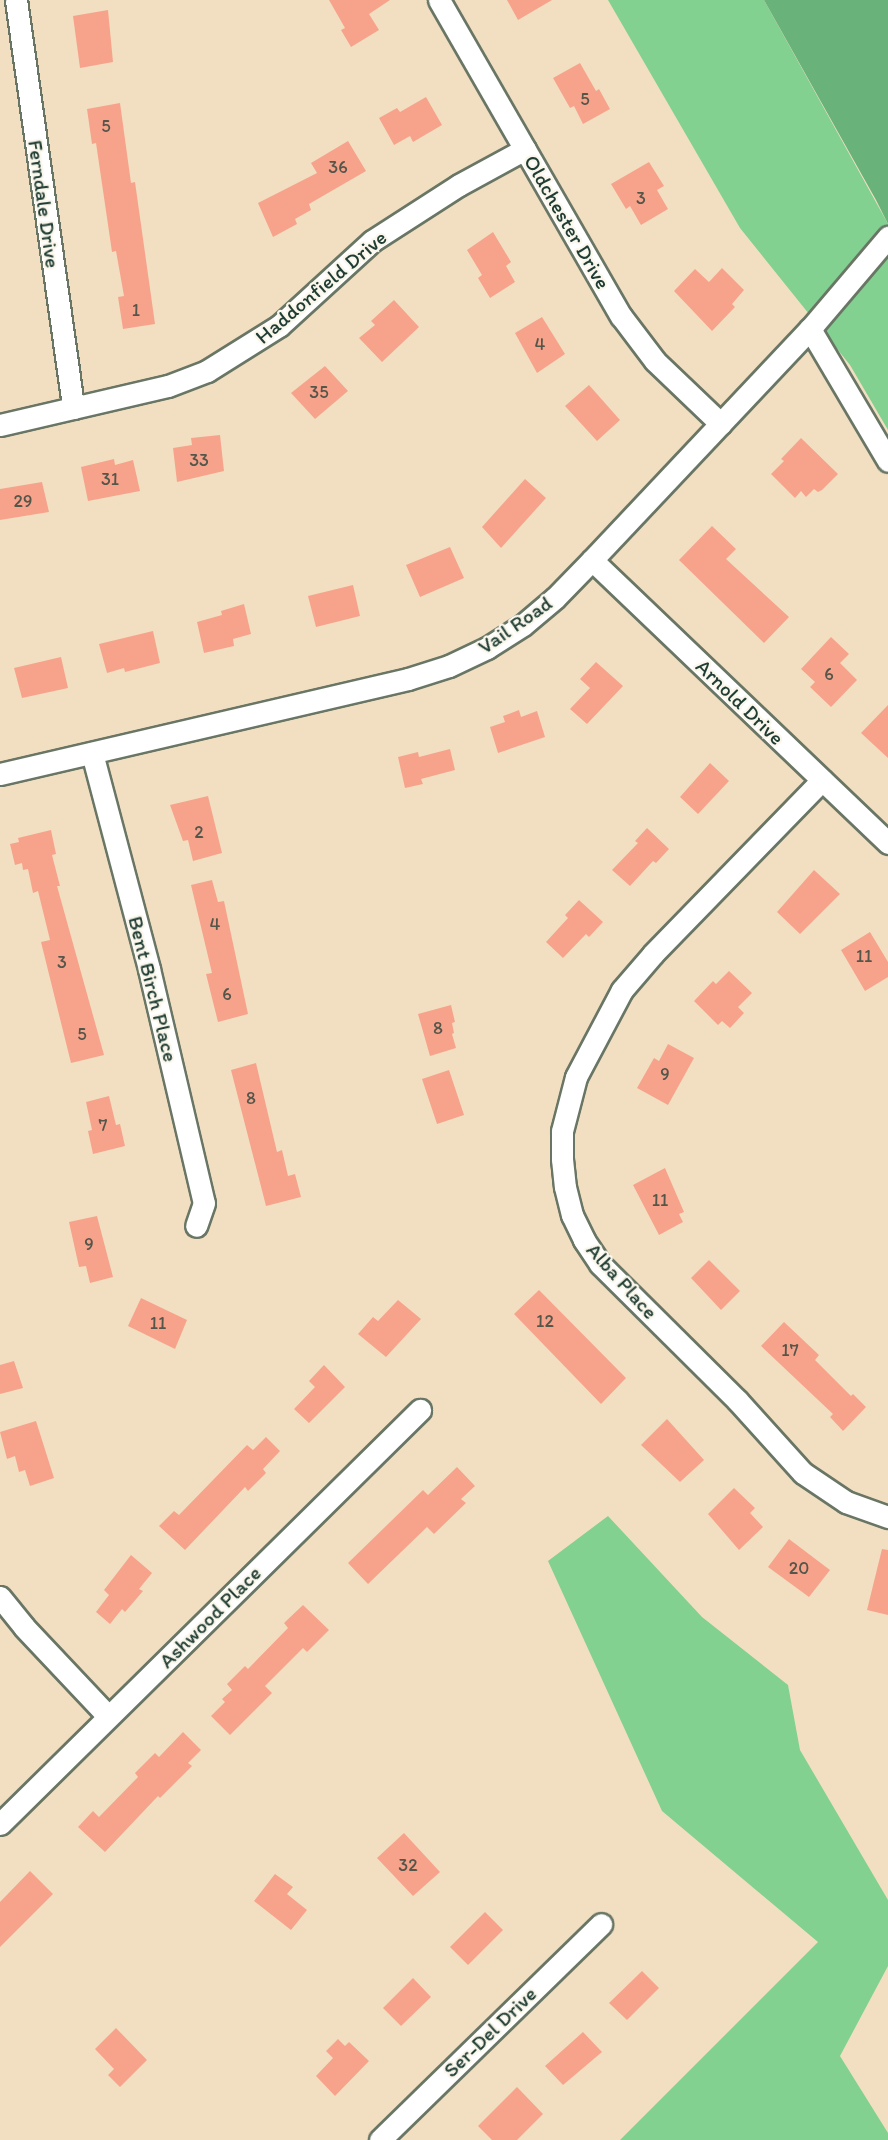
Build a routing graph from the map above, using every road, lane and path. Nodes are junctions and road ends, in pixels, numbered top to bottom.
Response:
1 (16, 0) edge
2 (439, 0) edge
3 (525, 149) junction
4 (888, 237) edge
5 (810, 330) junction
6 (74, 408) junction
7 (721, 424) junction
8 (0, 425) edge
9 (888, 461) edge
10 (592, 560) junction
11 (92, 753) junction
12 (0, 774) edge
13 (822, 780) junction
14 (888, 843) edge
15 (196, 1226) dead end
16 (420, 1410) dead end
17 (888, 1517) edge
18 (0, 1597) edge
19 (108, 1716) junction
20 (0, 1824) edge
21 (601, 1924) dead end
22 (380, 2140) edge

1 - 6 street, Ferndale Drive
2 - 3 street, Oldchester Drive
3 - 6 street, Haddonfield Drive
3 - 7 street, Oldchester Drive
4 - 5 street, Vail Road
5 - 7 street, Vail Road
5 - 9 street
6 - 8 street, Haddonfield Drive
7 - 10 street, Vail Road
10 - 11 street, Vail Road
10 - 13 street, Arnold Drive
11 - 12 street, Vail Road
11 - 15 street, Bent Birch Place
13 - 14 street, Arnold Drive
13 - 17 street, Alba Place
16 - 19 street, Ashwood Place
18 - 19 street
19 - 20 street, Ashwood Place
21 - 22 street, Ser-Del Drive

